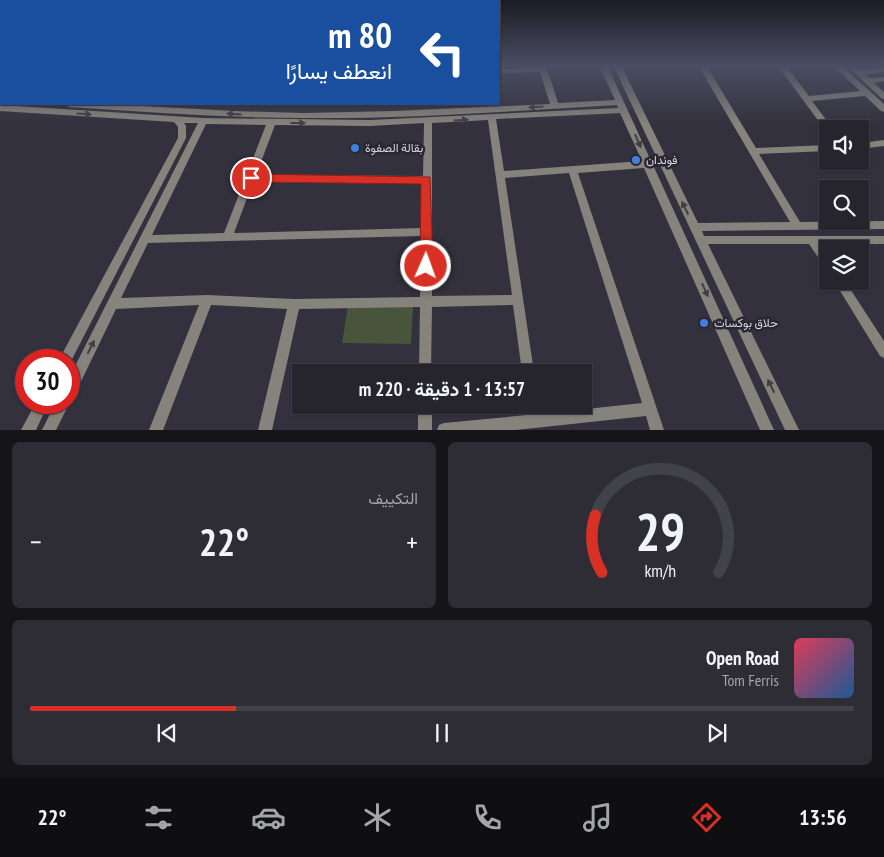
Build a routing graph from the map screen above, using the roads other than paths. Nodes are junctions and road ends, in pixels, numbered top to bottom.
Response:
1 (549, 85) edge
2 (612, 85) edge
3 (627, 85) edge
4 (714, 85) edge
5 (796, 85) edge
6 (858, 85) edge
7 (872, 85) edge
8 (867, 93) junction
9 (884, 96) edge
10 (806, 99) junction
11 (105, 105) edge
12 (372, 105) edge
13 (386, 105) edge
14 (141, 106) edge
15 (556, 106) junction
16 (622, 106) junction
17 (0, 108) edge
18 (884, 108) edge
19 (152, 110) edge
20 (385, 114) junction
21 (134, 117) junction
22 (492, 118) junction
23 (176, 119) junction
24 (371, 119) junction
25 (822, 120) edge
26 (204, 121) junction
27 (428, 122) junction
28 (271, 123) junction
29 (384, 123) junction
30 (884, 143) edge
31 (869, 145) edge
32 (819, 148) edge
33 (752, 151) junction
34 (648, 164) junction
35 (574, 170) junction
36 (500, 175) junction
37 (251, 178) junction
38 (426, 180) junction
39 (884, 225) edge
40 (695, 227) junction
41 (798, 228) junction
42 (427, 232) junction
43 (227, 238) junction
44 (145, 239) junction
45 (701, 240) junction
46 (884, 240) edge
47 (813, 241) junction
48 (819, 250) edge
49 (845, 290) edge
50 (207, 300) junction
51 (518, 300) junction
52 (426, 301) junction
53 (112, 304) junction
54 (294, 304) junction
55 (71, 349) edge
56 (884, 352) edge
57 (426, 364) edge
58 (527, 364) edge
59 (80, 368) edge
60 (651, 409) junction
61 (36, 414) edge
62 (57, 414) edge
63 (426, 414) edge
64 (533, 414) edge
65 (534, 421) junction
66 (28, 430) edge
67 (49, 430) edge
68 (156, 430) edge
69 (265, 430) edge
70 (426, 430) edge
71 (444, 430) edge
72 (657, 430) edge
73 (767, 430) edge
74 (792, 430) edge

1 - 15 street
2 - 16 street
40 -> 3 street
4 - 33 street
5 - 10 street
6 - 8 street
7 - 9 street
8 - 10 street
8 - 18 street
10 - 25 street
11 - 14 street
12 - 24 street
13 - 20 street
14 - 19 street
14 - 21 street
15 - 16 street
15 -> 20 street
16 - 22 street
16 -> 34 street
17 -> 21 street
19 - 21 street
19 - 23 street
24 -> 19 street
20 - 24 street
20 - 29 street
27 -> 22 street
22 - 36 street
23 - 26 street
23 - 55 street
28 -> 24 street
24 - 29 street
26 - 28 street
26 - 44 street
27 - 29 street
27 - 38 street
28 - 37 street
30 - 31 street
32 - 33 street
33 - 41 street
34 - 35 street
34 -> 73 street
35 - 36 street
35 - 60 street
36 - 51 street
37 - 38 street
37 - 43 street
38 - 42 street
39 - 41 street
40 - 41 street
40 - 45 street
42 - 43 street
42 - 52 street
43 - 44 street
44 - 53 street
45 - 47 street
74 -> 45 street
46 - 47 street
47 - 48 street
49 - 56 street
50 - 53 street
50 - 54 street
50 - 68 street
51 - 52 street
51 - 58 street
52 - 54 street
52 - 57 street
59 -> 53 street
54 - 69 street
60 - 65 street
60 - 72 street
61 - 66 street
62 - 67 street
63 - 70 street
64 - 65 street
65 - 71 street

